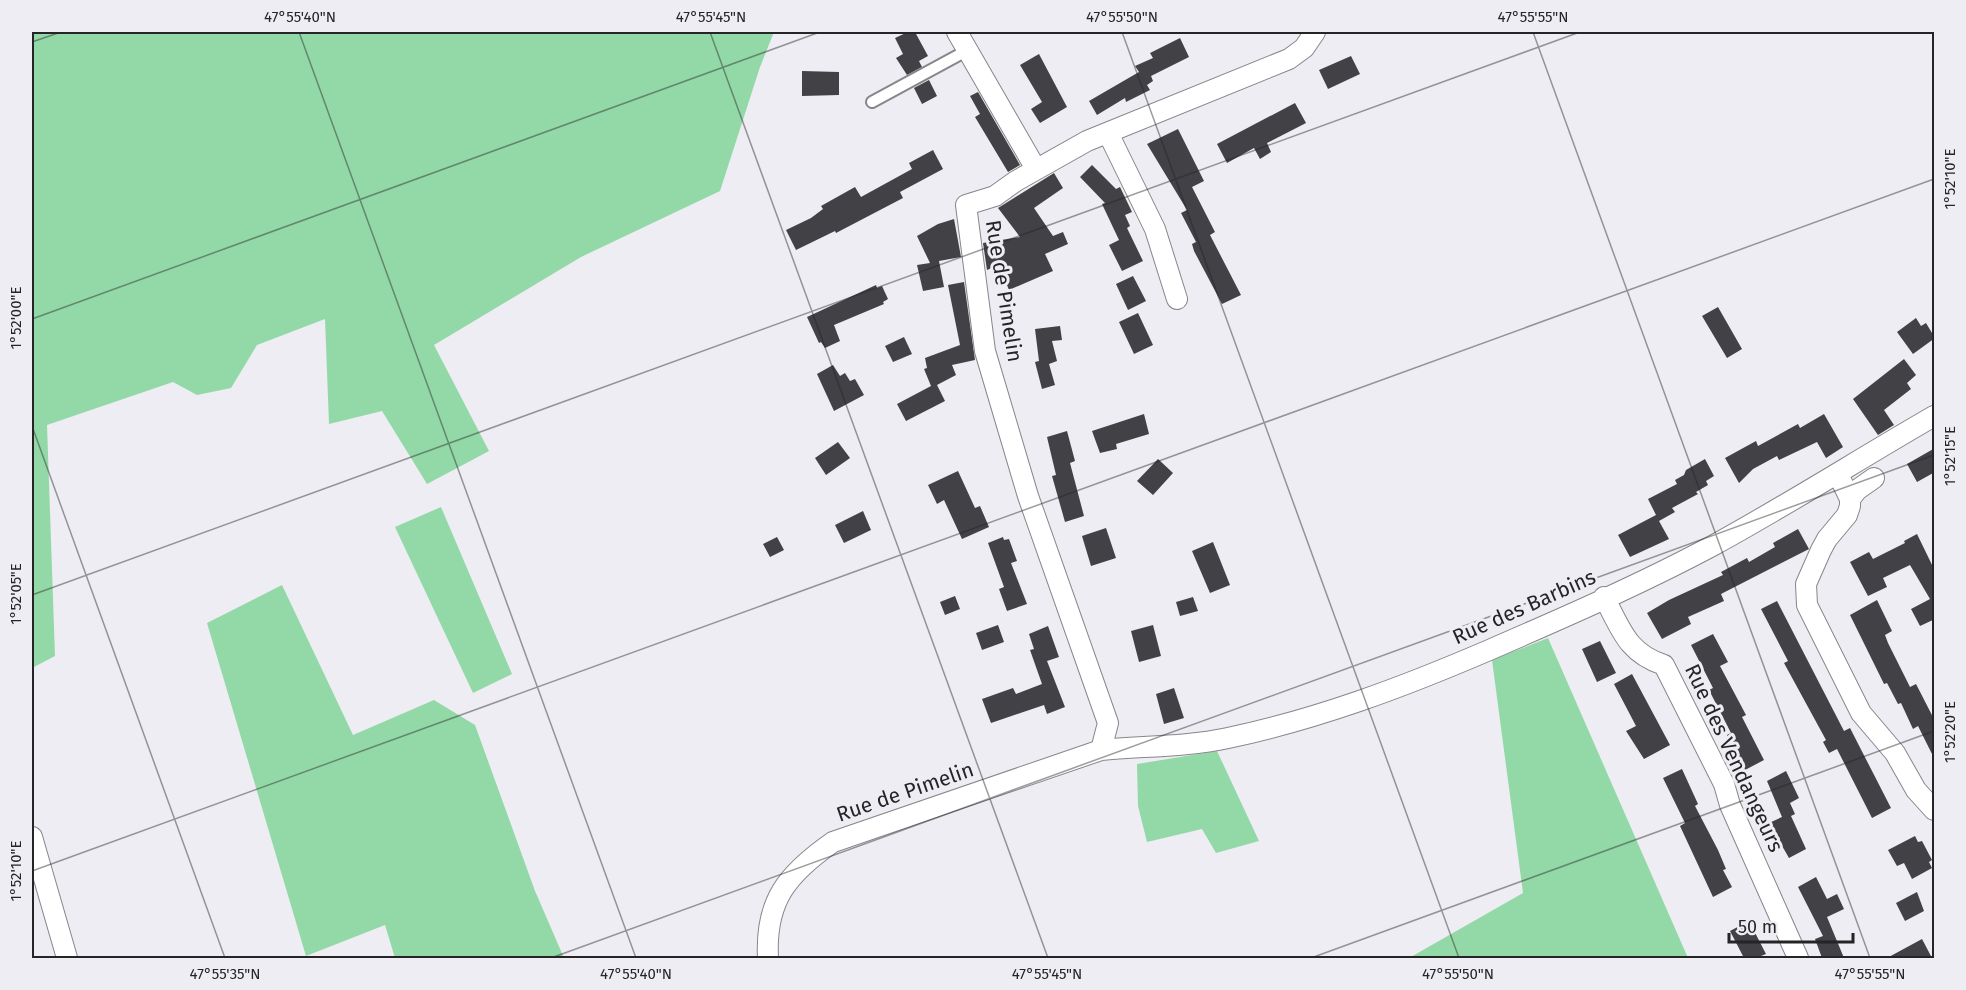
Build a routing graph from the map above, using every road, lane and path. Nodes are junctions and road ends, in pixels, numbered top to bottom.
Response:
1 (957, 32) edge
2 (1315, 32) edge
3 (968, 50) junction
4 (872, 102) dead end
5 (1108, 133) junction
6 (1036, 169) junction
7 (1177, 299) dead end
8 (1935, 416) edge
9 (1838, 474) junction
10 (1874, 478) dead end
11 (1850, 499) junction
12 (1604, 597) junction
13 (1108, 723) junction
14 (1121, 748) junction
15 (1101, 750) junction
16 (1935, 810) edge
17 (32, 837) edge
18 (67, 958) edge
19 (768, 958) edge
20 (1798, 958) edge

1 - 3 street
2 - 5 street, Rue de Pimelin
3 - 4 lane
3 - 6 street
5 - 6 street, Rue de Pimelin
5 - 7 street
6 - 13 street, Rue de Pimelin
8 - 9 street, Rue des Barbins
9 - 11 street
9 - 12 street, Rue des Barbins
10 - 11 street
11 - 16 street
12 - 14 street, Rue des Barbins
12 - 20 street, Rue des Vendangeurs
13 - 14 street, Rue de Pimelin
13 - 15 street
14 - 15 street, Rue des Barbins
15 - 19 street, Rue de Pimelin
17 - 18 street

